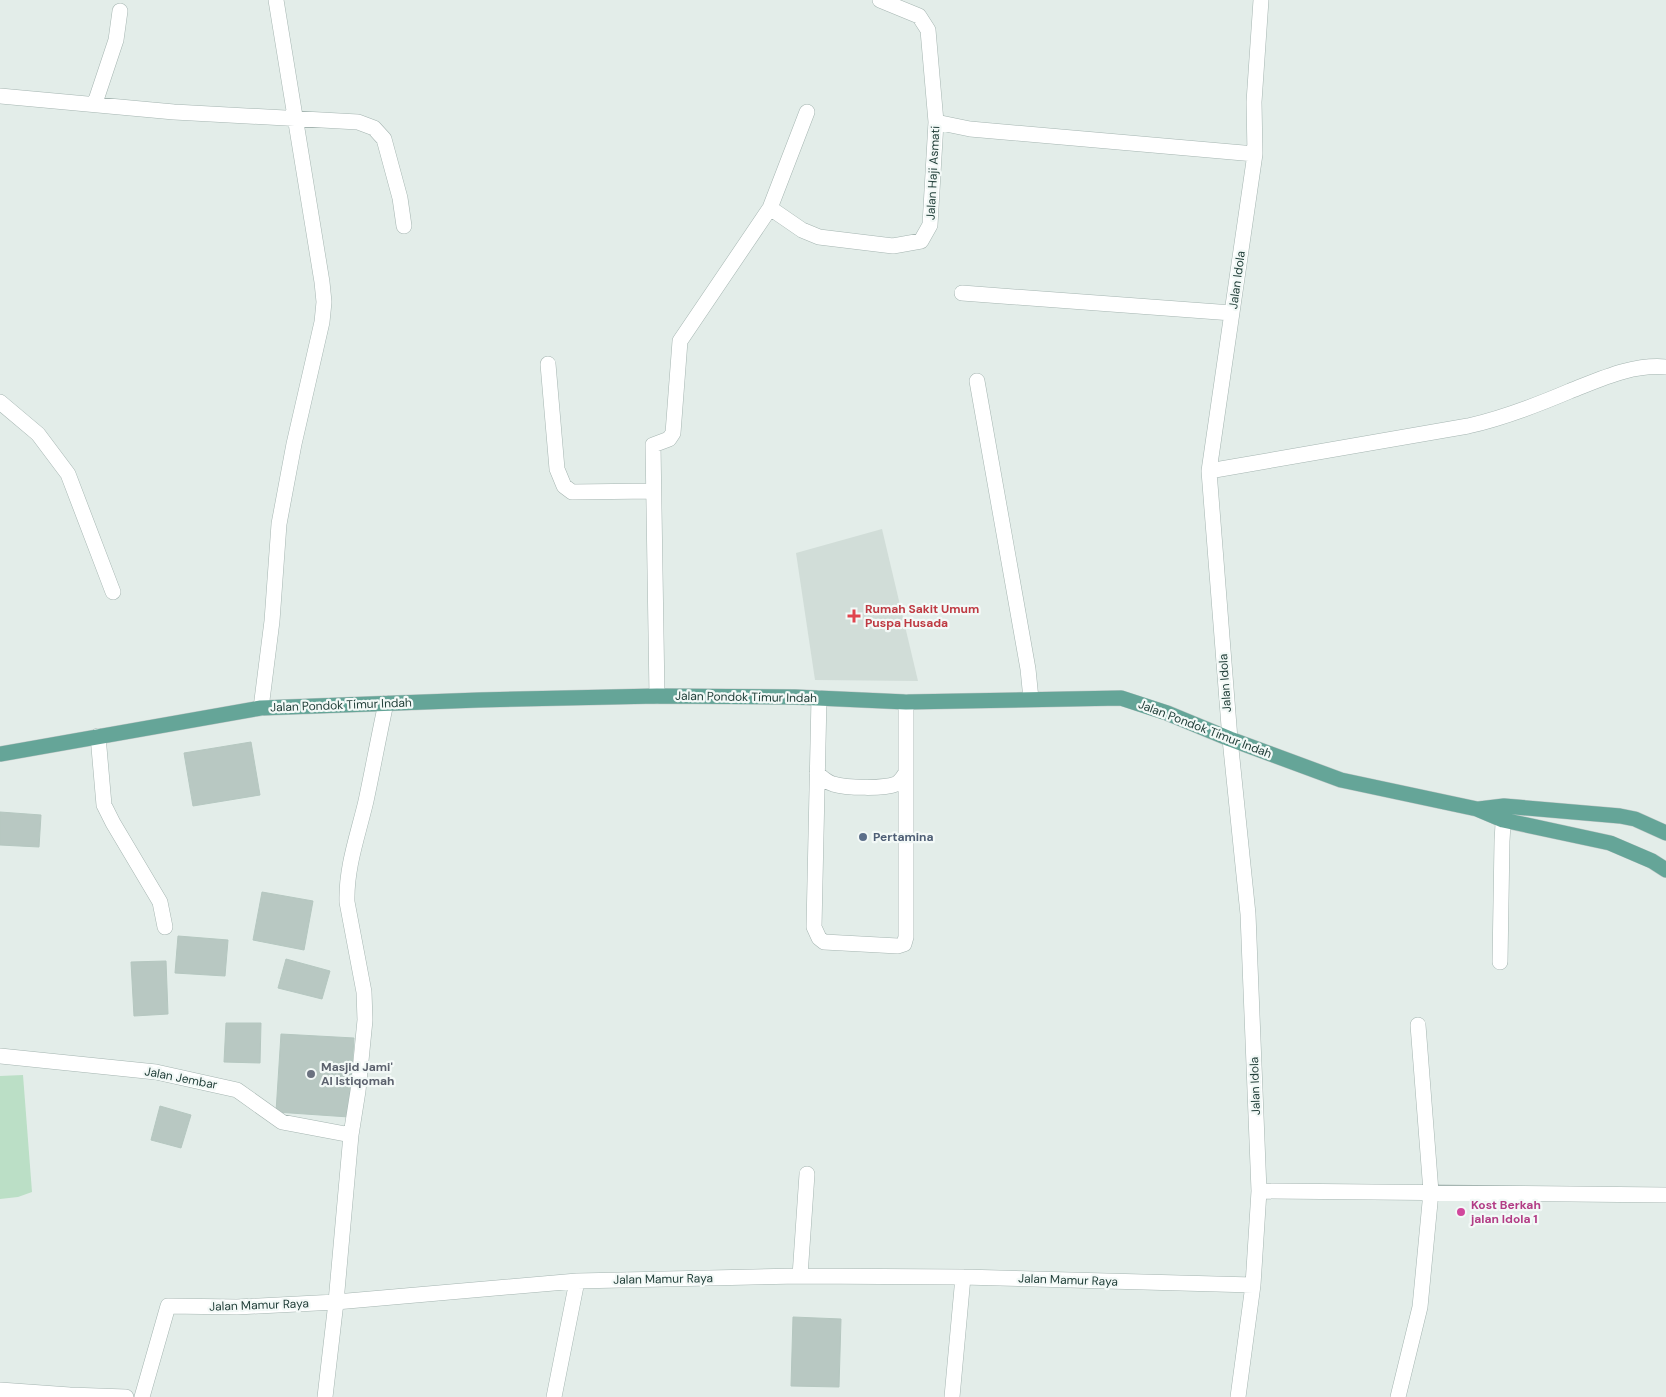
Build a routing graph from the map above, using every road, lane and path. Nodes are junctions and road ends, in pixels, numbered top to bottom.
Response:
1 (276, 0) edge
2 (880, 0) edge
3 (1261, 0) edge
4 (120, 12) dead end
5 (0, 96) edge
6 (95, 103) junction
7 (807, 112) dead end
8 (294, 118) junction
9 (936, 122) junction
10 (1255, 154) junction
11 (770, 208) junction
12 (404, 226) dead end
13 (962, 293) dead end
14 (1232, 313) junction
15 (548, 364) dead end
16 (1666, 367) edge
17 (977, 381) dead end
18 (0, 402) edge
19 (1208, 470) junction
20 (653, 491) junction
21 (113, 592) dead end
22 (657, 696) junction
23 (819, 698) junction
24 (1031, 699) junction
25 (386, 702) junction
26 (906, 702) junction
27 (261, 708) junction
28 (98, 736) junction
29 (1230, 739) junction
30 (0, 754) edge
31 (906, 772) junction
32 (817, 773) junction
33 (1503, 813) junction
34 (1666, 833) edge
35 (1666, 870) edge
36 (165, 927) dead end
37 (1500, 962) dead end
38 (1418, 1025) dead end
39 (0, 1056) edge
40 (352, 1135) junction
41 (807, 1174) dead end
42 (1258, 1191) junction
43 (1431, 1192) junction
44 (1666, 1195) edge
45 (800, 1276) junction
46 (963, 1277) junction
47 (577, 1281) junction
48 (1252, 1285) junction
49 (336, 1302) junction
50 (0, 1390) edge
51 (34, 1395) edge
52 (126, 1397) edge
53 (142, 1397) edge
54 (325, 1397) edge
55 (554, 1397) edge
56 (952, 1397) edge
57 (1238, 1397) edge
58 (1398, 1397) edge

1 - 8 street
2 - 9 street, Jalan Haji Asmati
3 - 10 street, Jalan Idola
4 - 6 street
5 - 6 street
6 - 8 street
7 - 11 street
8 - 12 street
8 - 27 street
9 - 10 street
9 - 11 street, Jalan Haji Asmati
10 - 14 street, Jalan Idola
11 - 20 street
13 - 14 street
14 - 19 street, Jalan Idola
15 - 20 street
16 - 19 street
17 - 24 street
18 - 21 street
19 - 29 street, Jalan Idola
20 - 22 street
22 - 23 main road, Jalan Pondok Timur Indah
22 - 25 main road, Jalan Pondok Timur Indah
23 - 26 main road, Jalan Pondok Timur Indah
23 - 32 street
24 - 26 main road, Jalan Pondok Timur Indah
24 - 29 main road, Jalan Pondok Timur Indah
25 - 27 main road, Jalan Pondok Timur Indah
25 - 40 street
26 - 31 street
27 - 28 main road, Jalan Pondok Timur Indah
28 - 30 main road, Jalan Pondok Timur Indah
28 - 36 street
29 - 33 main road, Jalan Pondok Timur Indah
29 - 42 street, Jalan Idola
31 - 32 street
31 - 32 street
33 - 34 main road, Jalan Pondok Timur Indah
33 - 35 main road, Jalan Pondok Timur Indah
33 - 37 street
38 - 43 street
39 - 40 street, Jalan Jembar
40 - 49 street
41 - 45 street
42 - 43 street
42 - 48 street, Jalan Idola
43 - 44 street
43 - 58 street
45 - 46 street, Jalan Mamur Raya
45 - 47 street, Jalan Mamur Raya
46 - 48 street, Jalan Mamur Raya
46 - 56 street
47 - 49 street, Jalan Mamur Raya
47 - 55 street
48 - 57 street, Jalan Idola
49 - 53 street, Jalan Mamur Raya
49 - 54 street
50 - 51 street
51 - 52 street

